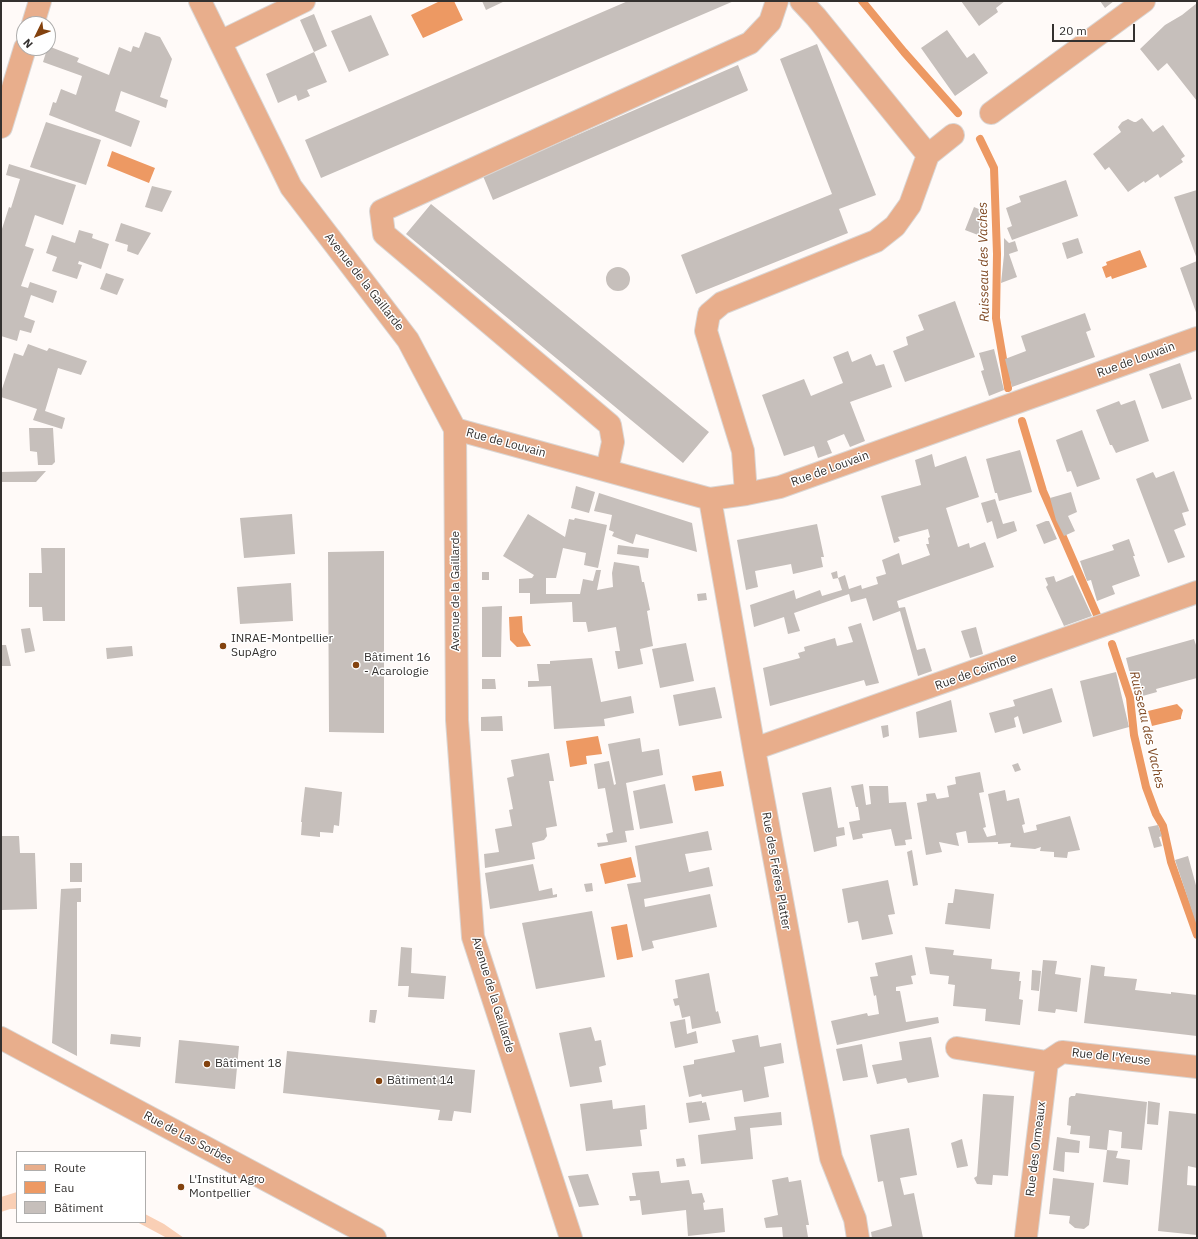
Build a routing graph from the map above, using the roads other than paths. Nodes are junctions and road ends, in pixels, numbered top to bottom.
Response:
1 (40, 1) edge
2 (200, 1) edge
3 (304, 1) edge
4 (777, 1) edge
5 (801, 1) edge
6 (1144, 1) edge
7 (35, 16) edge
8 (220, 42) junction
9 (23, 56) edge
10 (991, 113) dead end
11 (1, 127) edge
12 (953, 134) dead end
13 (928, 155) junction
14 (1197, 338) edge
15 (455, 429) junction
16 (607, 470) junction
17 (746, 494) junction
18 (710, 499) junction
19 (1197, 592) edge
20 (754, 750) junction
21 (1, 1038) edge
22 (957, 1048) dead end
23 (1047, 1062) junction
24 (1197, 1067) edge
25 (1024, 1237) edge
26 (375, 1238) edge
27 (571, 1238) edge
28 (858, 1238) edge

1 - 7 street
2 - 8 street, Avenue de la Gaillarde
3 - 8 street
4 - 16 street
5 - 13 street
6 - 10 street
8 - 15 street, Avenue de la Gaillarde
9 - 11 street
12 - 13 street
13 - 17 street
14 - 17 street, Rue de Louvain
15 - 16 street, Rue de Louvain
15 - 27 street, Avenue de la Gaillarde
16 - 18 street, Rue de Louvain
17 - 18 street, Rue de Louvain
18 - 20 street, Rue des Frères Platter
19 - 20 street, Rue de Coïmbre
20 - 28 street, Rue des Frères Platter
21 - 26 street, Rue de Las Sorbes
22 - 23 street
23 - 24 street, Rue de l'Yeuse
23 - 25 street, Rue des Ormeaux

